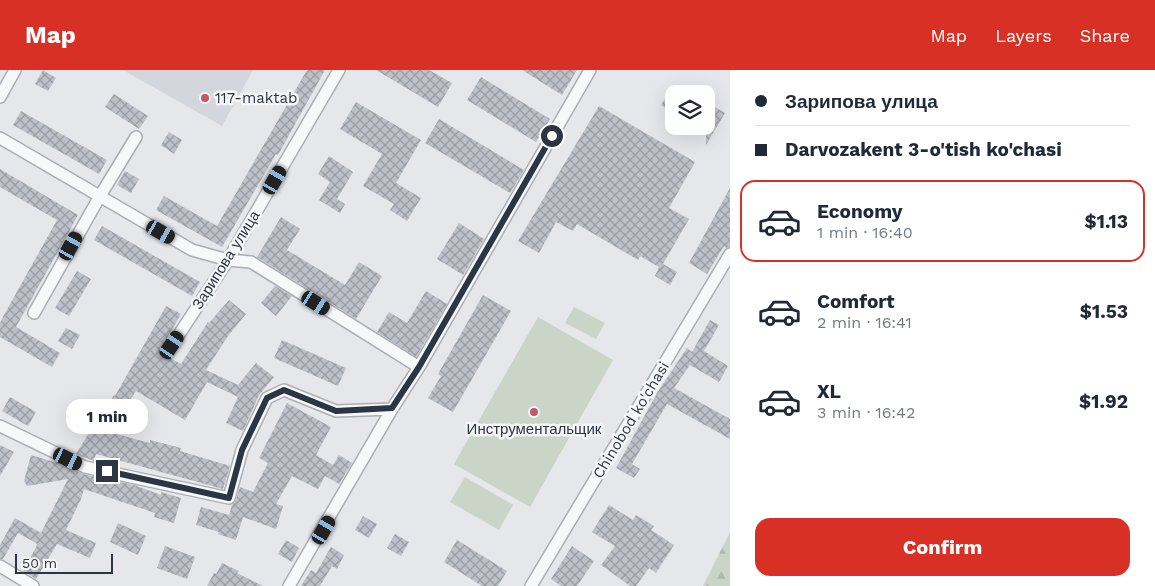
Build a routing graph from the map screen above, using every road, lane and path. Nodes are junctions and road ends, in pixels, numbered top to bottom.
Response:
1 (16, 70) edge
2 (339, 70) edge
3 (590, 70) edge
4 (1, 93) edge
5 (136, 137) dead end
6 (0, 138) edge
7 (100, 196) junction
8 (730, 254) edge
9 (228, 260) junction
10 (34, 312) dead end
11 (172, 345) dead end
12 (419, 367) junction
13 (392, 408) junction
14 (0, 426) edge
15 (0, 566) edge
16 (33, 586) edge
17 (289, 586) edge
18 (531, 586) edge

1 - 4 street
2 - 9 street, Зарипова улица
3 - 12 street
5 - 7 street
6 - 7 street
7 - 9 street
7 - 10 street
8 - 18 street, Chinobod ko'chasi
9 - 11 street, Зарипова улица
9 - 12 street
12 - 13 street
13 - 14 street
13 - 17 street
15 - 16 street

